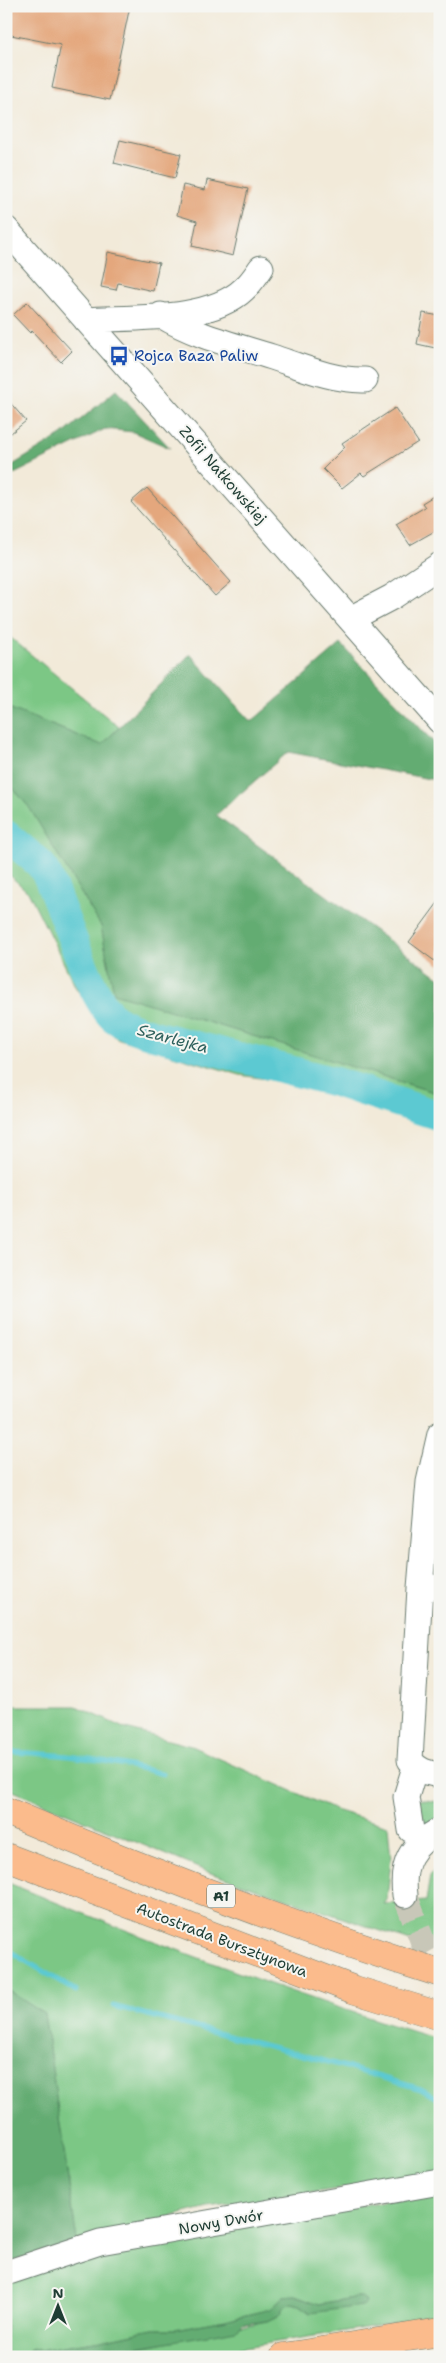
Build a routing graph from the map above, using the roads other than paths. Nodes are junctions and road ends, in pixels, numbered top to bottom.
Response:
1 (6, 229) edge
2 (261, 268) dead end
3 (161, 315) junction
4 (86, 320) junction
5 (365, 380) dead end
6 (440, 566) edge
7 (350, 619) junction
8 (440, 721) edge
9 (440, 1434) edge
10 (430, 1588) edge
11 (415, 1767) junction
12 (440, 1775) edge
13 (6, 1811) edge
14 (411, 1830) dead end
15 (440, 1830) edge
16 (6, 1857) edge
17 (405, 1895) tunnel mouth
18 (440, 1972) edge
19 (440, 2016) edge
20 (440, 2182) edge
21 (6, 2273) edge
22 (440, 2332) edge
23 (284, 2357) edge

1 - 4 street, Zofii Nałkowskiej
2 - 3 street
3 - 4 street
3 - 5 street
4 - 7 street, Zofii Nałkowskiej
6 - 7 street
7 - 8 street, Zofii Nałkowskiej
9 - 10 street
10 - 11 street
11 - 12 street
11 - 14 street
13 - 18 main road, A1
15 - 17 street
16 - 19 main road, Autostrada Bursztynowa
20 - 21 street, Nowy Dwór
22 - 23 main road

